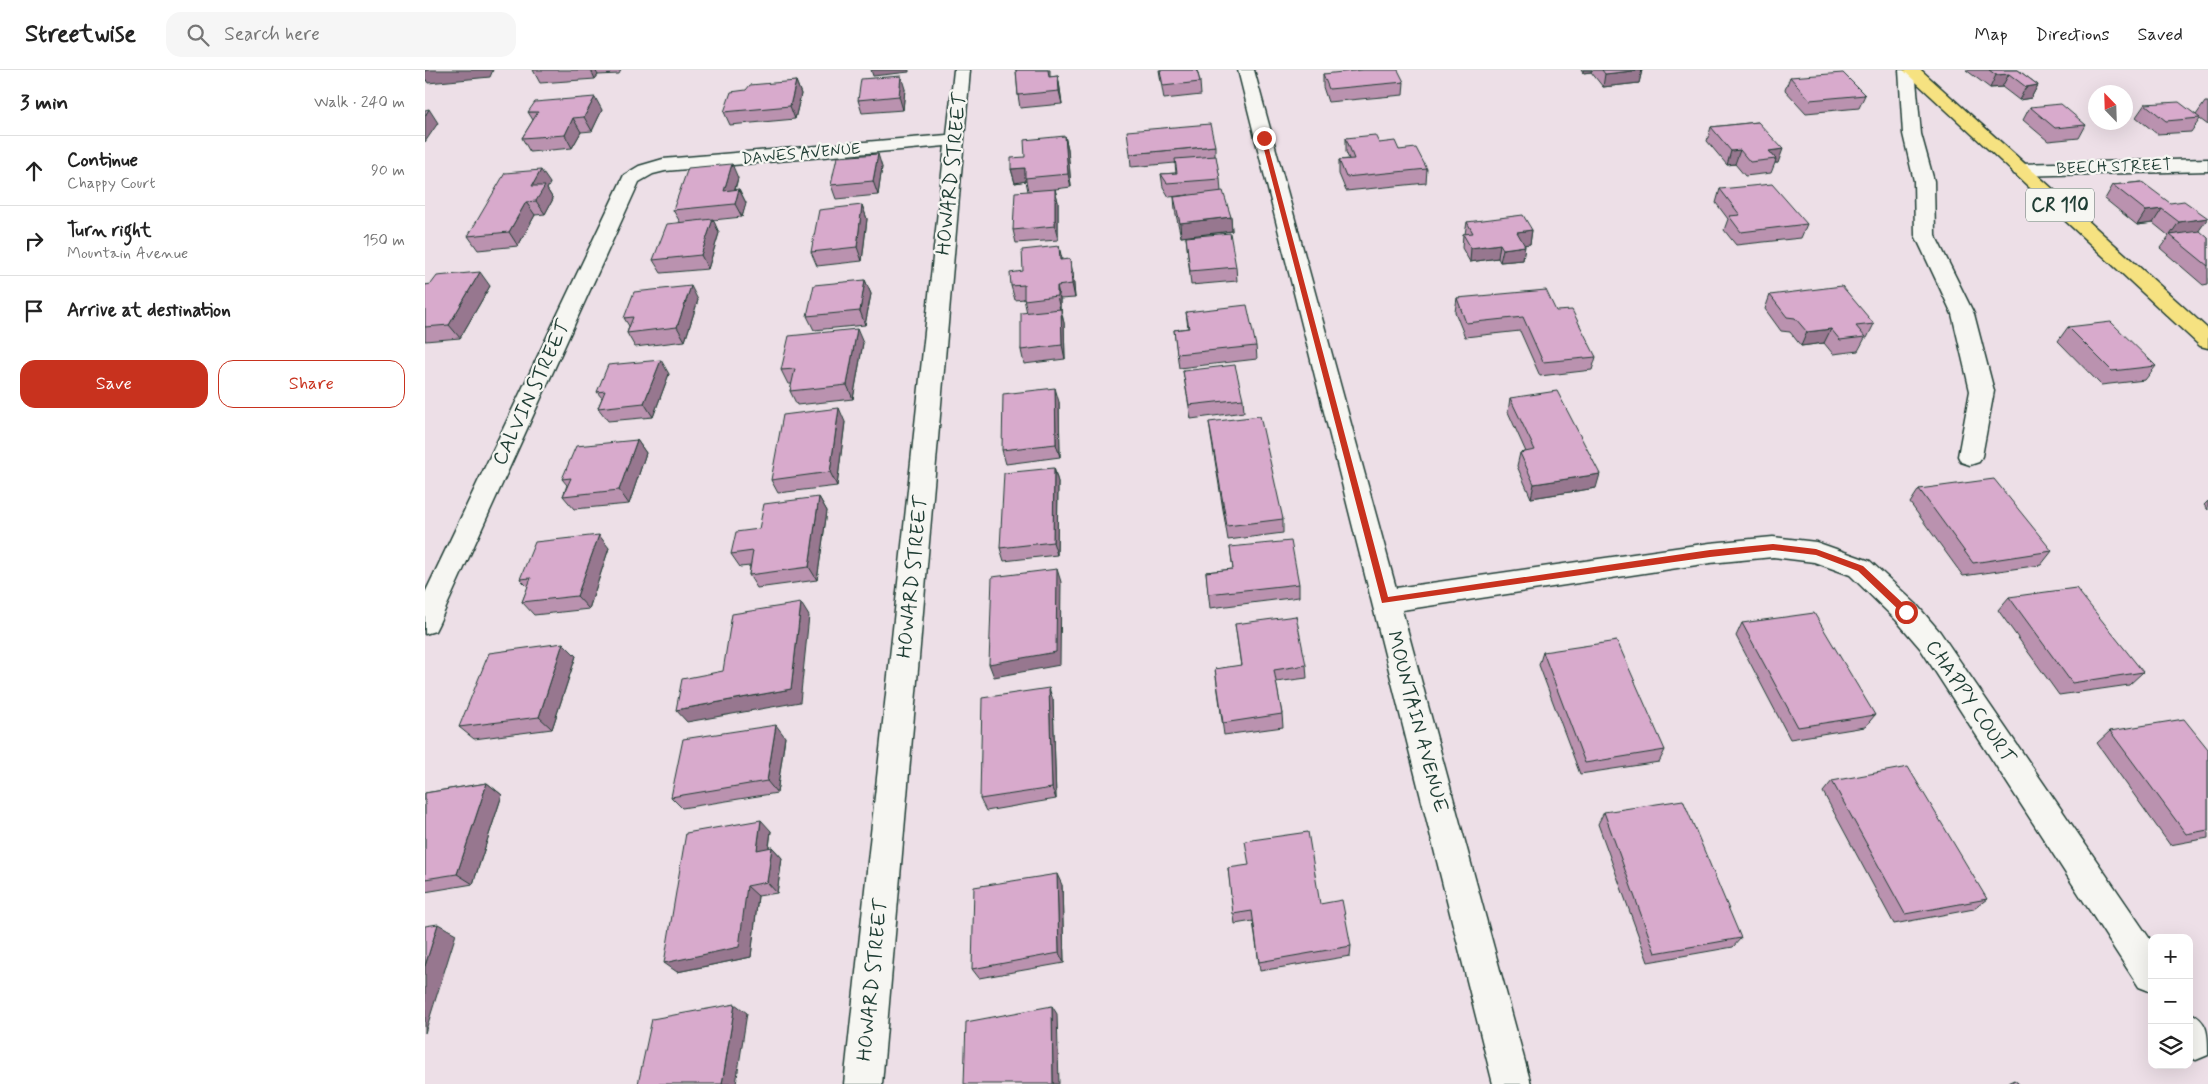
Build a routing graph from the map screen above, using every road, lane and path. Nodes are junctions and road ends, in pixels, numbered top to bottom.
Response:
1 (963, 70) edge
2 (1246, 70) edge
3 (1907, 70) edge
4 (1911, 70) edge
5 (955, 140) junction
6 (2208, 165) edge
7 (646, 170) joint
8 (2021, 170) junction
9 (2208, 341) edge
10 (1971, 456) dead end
11 (1385, 601) junction
12 (425, 623) edge
13 (2148, 968) edge
14 (863, 1084) edge
15 (1512, 1084) edge

1 - 5 street, HOWARD STREET
2 - 11 street, MOUNTAIN AVENUE
3 - 10 street
4 - 8 main road, CR 110
5 - 7 street, DAWES AVENUE
5 - 14 street, HOWARD STREET
6 - 8 street, BEECH STREET
7 - 12 street, CALVIN STREET
8 - 9 main road, CR 110
11 - 13 street, CHAPPY COURT
11 - 15 street, MOUNTAIN AVENUE

